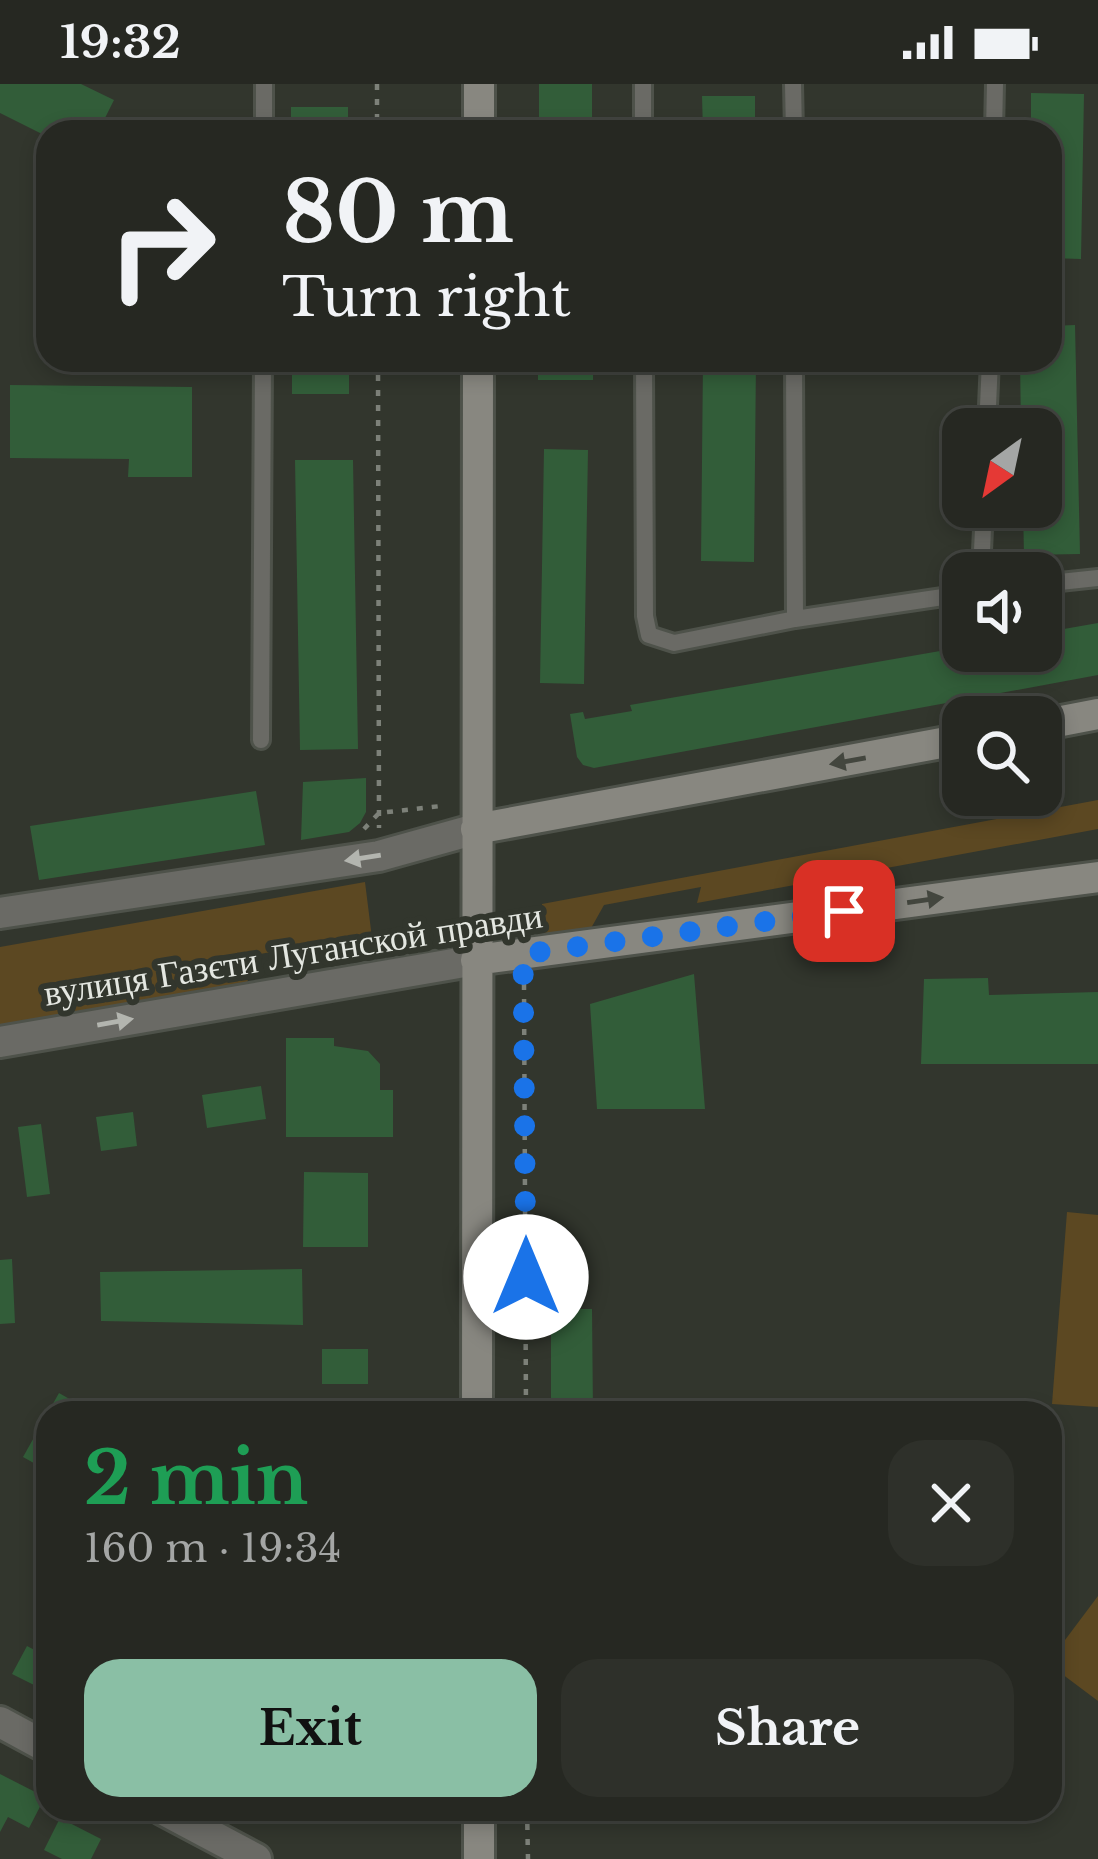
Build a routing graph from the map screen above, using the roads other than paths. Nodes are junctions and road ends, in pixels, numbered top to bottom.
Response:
1 (265, 84) edge
2 (479, 84) edge
3 (643, 84) edge
4 (794, 84) edge
5 (994, 84) edge
6 (264, 120) edge
7 (479, 120) edge
8 (643, 120) edge
9 (794, 120) edge
10 (994, 120) edge
11 (263, 372) edge
12 (478, 372) edge
13 (644, 372) edge
14 (794, 372) edge
15 (989, 372) edge
16 (988, 408) edge
17 (1098, 578) edge
18 (1062, 582) edge
19 (942, 597) edge
20 (795, 619) junction
21 (1098, 715) edge
22 (1062, 721) edge
23 (261, 740) dead end
24 (942, 743) edge
25 (476, 829) junction
26 (1098, 877) edge
27 (0, 913) edge
28 (476, 960) junction
29 (0, 1042) edge
30 (477, 1401) edge
31 (0, 1722) edge
32 (36, 1742) edge
33 (185, 1821) edge
34 (478, 1821) edge
35 (256, 1859) edge
36 (479, 1859) edge

1 - 6 lane
2 - 7 street
3 - 8 lane
4 - 9 lane
5 - 10 lane
11 - 23 lane
12 - 25 street
13 - 20 lane
14 - 20 lane
15 - 16 lane
17 - 18 lane
19 - 20 lane
21 - 22 street
24 -> 25 street
25 -> 27 street
25 - 28 street
28 -> 26 street, вулиця Газєти Луганской правди
29 -> 28 street, вулиця Газєти Луганской правди
28 - 30 street
31 - 32 street
33 - 35 street
34 - 36 street

